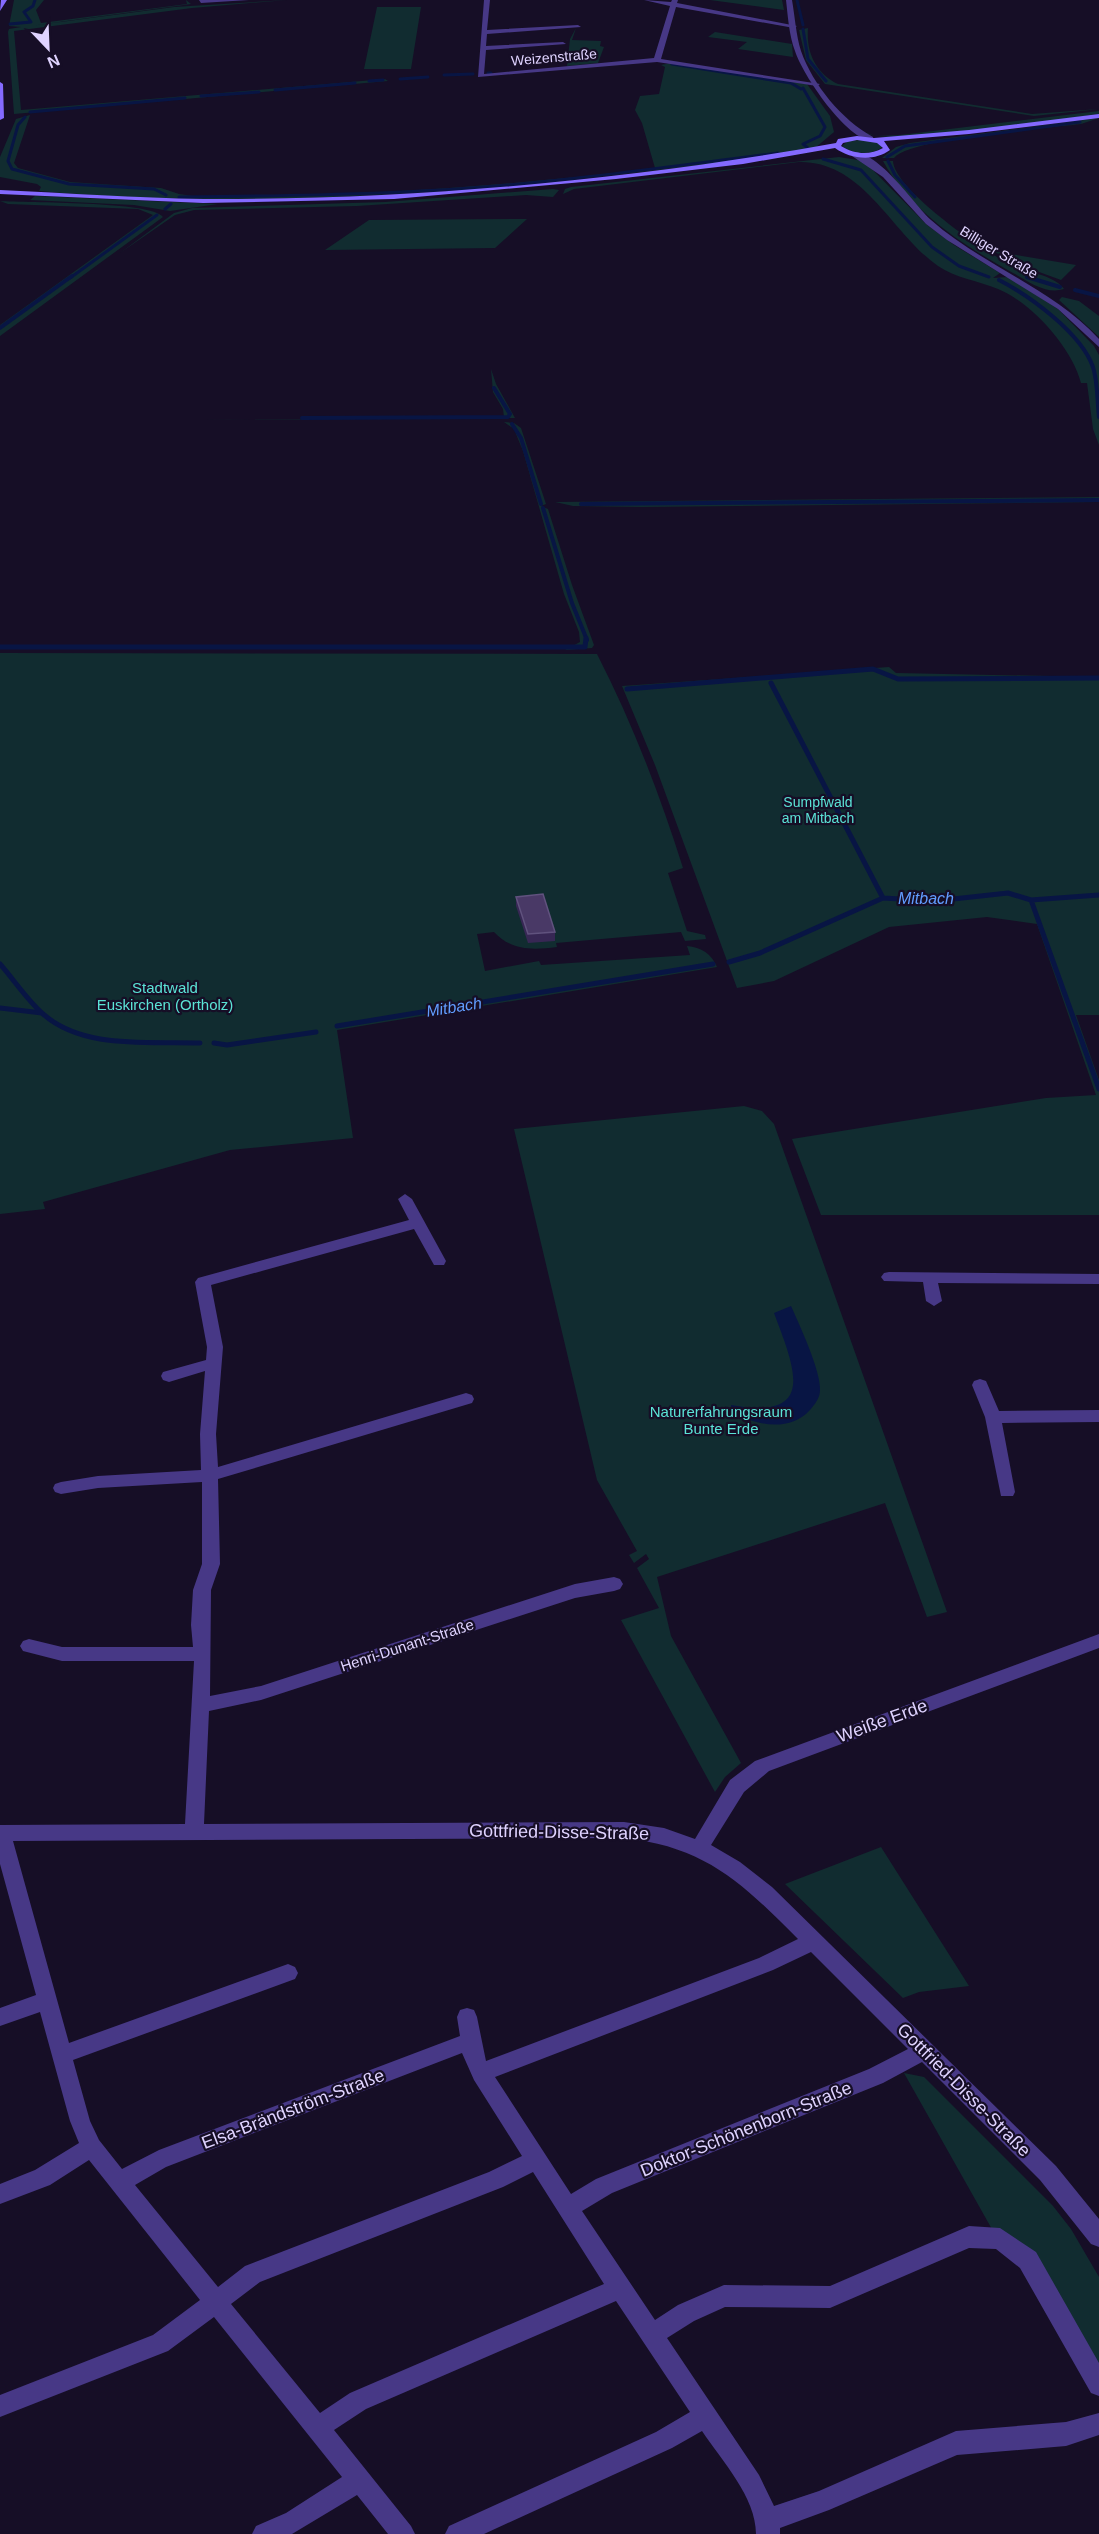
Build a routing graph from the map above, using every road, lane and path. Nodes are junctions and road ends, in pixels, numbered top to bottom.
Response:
1 (4, 0) edge
2 (246, 0) edge
3 (487, 0) edge
4 (647, 0) edge
5 (789, 0) edge
6 (201, 2) dead end
7 (675, 2) edge
8 (0, 9) edge
9 (794, 26) junction
10 (578, 27) dead end
11 (484, 32) junction
12 (562, 44) dead end
13 (483, 48) junction
14 (657, 60) junction
15 (0, 84) edge
16 (817, 84) junction
17 (840, 115) junction
18 (1099, 116) edge
19 (0, 118) edge
20 (969, 132) junction
21 (873, 139) junction
22 (840, 143) junction
23 (887, 148) junction
24 (851, 153) junction
25 (879, 153) junction
26 (743, 162) junction
27 (888, 178) junction
28 (0, 190) edge
29 (1099, 344) edge
30 (405, 1199) dead end
31 (418, 1223) junction
32 (439, 1262) dead end
33 (889, 1277) dead end
34 (930, 1279) junction
35 (1099, 1279) edge
36 (934, 1301) dead end
37 (215, 1363) junction
38 (170, 1376) dead end
39 (980, 1385) dead end
40 (466, 1399) dead end
41 (993, 1416) junction
42 (1099, 1416) edge
43 (210, 1475) junction
44 (60, 1488) dead end
45 (1007, 1492) dead end
46 (614, 1584) dead end
47 (1099, 1641) edge
48 (29, 1646) dead end
49 (203, 1654) junction
50 (201, 1705) junction
51 (194, 1832) junction
52 (0, 1833) edge
53 (700, 1847) junction
54 (813, 1941) junction
55 (288, 1973) dead end
56 (46, 2001) junction
57 (0, 2017) edge
58 (467, 2018) dead end
59 (470, 2041) junction
60 (924, 2051) junction
61 (61, 2055) junction
62 (481, 2073) junction
63 (91, 2147) junction
64 (536, 2160) junction
65 (119, 2183) junction
66 (0, 2193) edge
67 (567, 2208) junction
68 (1099, 2236) edge
69 (620, 2288) junction
70 (216, 2303) junction
71 (651, 2336) junction
72 (1099, 2385) edge
73 (0, 2406) edge
74 (706, 2416) junction
75 (1099, 2424) edge
76 (317, 2428) junction
77 (359, 2480) junction
78 (768, 2527) edge
79 (264, 2534) edge
80 (403, 2534) edge
81 (457, 2534) edge

1 - 8 main road
2 - 6 street
3 - 11 street, Weizenstraße
4 - 7 street
5 - 9 street
7 - 9 street
7 - 14 street
9 - 16 street
10 - 11 street, Weizenstraße
11 - 13 street, Weizenstraße
12 - 13 street, Weizenstraße
13 - 14 street, Weizenstraße
14 - 16 street
15 - 19 main road
16 - 17 street
17 - 21 street
17 - 22 street
18 - 20 main road
20 - 21 main road
20 - 23 main road
21 - 22 main road
21 - 23 main road
22 - 24 main road
22 - 26 main road
23 - 25 main road
24 - 25 main road
24 - 26 main road
24 - 27 street, Billiger Straße
25 - 27 street, Billiger Straße
26 - 28 main road
27 - 29 street, Billiger Straße
30 - 31 street
31 - 32 street
31 - 37 street
33 - 34 street
34 - 35 street
34 - 36 street
37 - 38 street
37 - 43 street
39 - 41 street
40 - 43 street
41 - 42 street
41 - 45 street
43 - 44 street
43 - 49 street
46 - 50 street, Henri-Dunant-Straße
47 - 53 street, Weiße Erde
48 - 49 street
49 - 50 street
50 - 51 street
51 - 52 street, Gottfried-Disse-Straße
51 - 53 street, Gottfried-Disse-Straße
52 - 56 street
53 - 54 street, Gottfried-Disse-Straße
54 - 60 street, Gottfried-Disse-Straße
54 - 62 street
55 - 61 street
56 - 57 street
56 - 61 street
58 - 59 street
59 - 62 street
59 - 65 street, Elsa-Brändström-Straße
60 - 67 street, Doktor-Schönenborn-Straße
60 - 68 street, Gottfried-Disse-Straße
61 - 63 street
62 - 64 street
63 - 65 street
63 - 66 street
64 - 67 street
64 - 70 street
65 - 70 street
67 - 69 street
69 - 71 street
69 - 76 street
70 - 73 street
70 - 76 street
71 - 72 street
71 - 74 street
74 - 78 street
74 - 81 street
75 - 78 street
76 - 77 street
77 - 79 street
77 - 80 street

